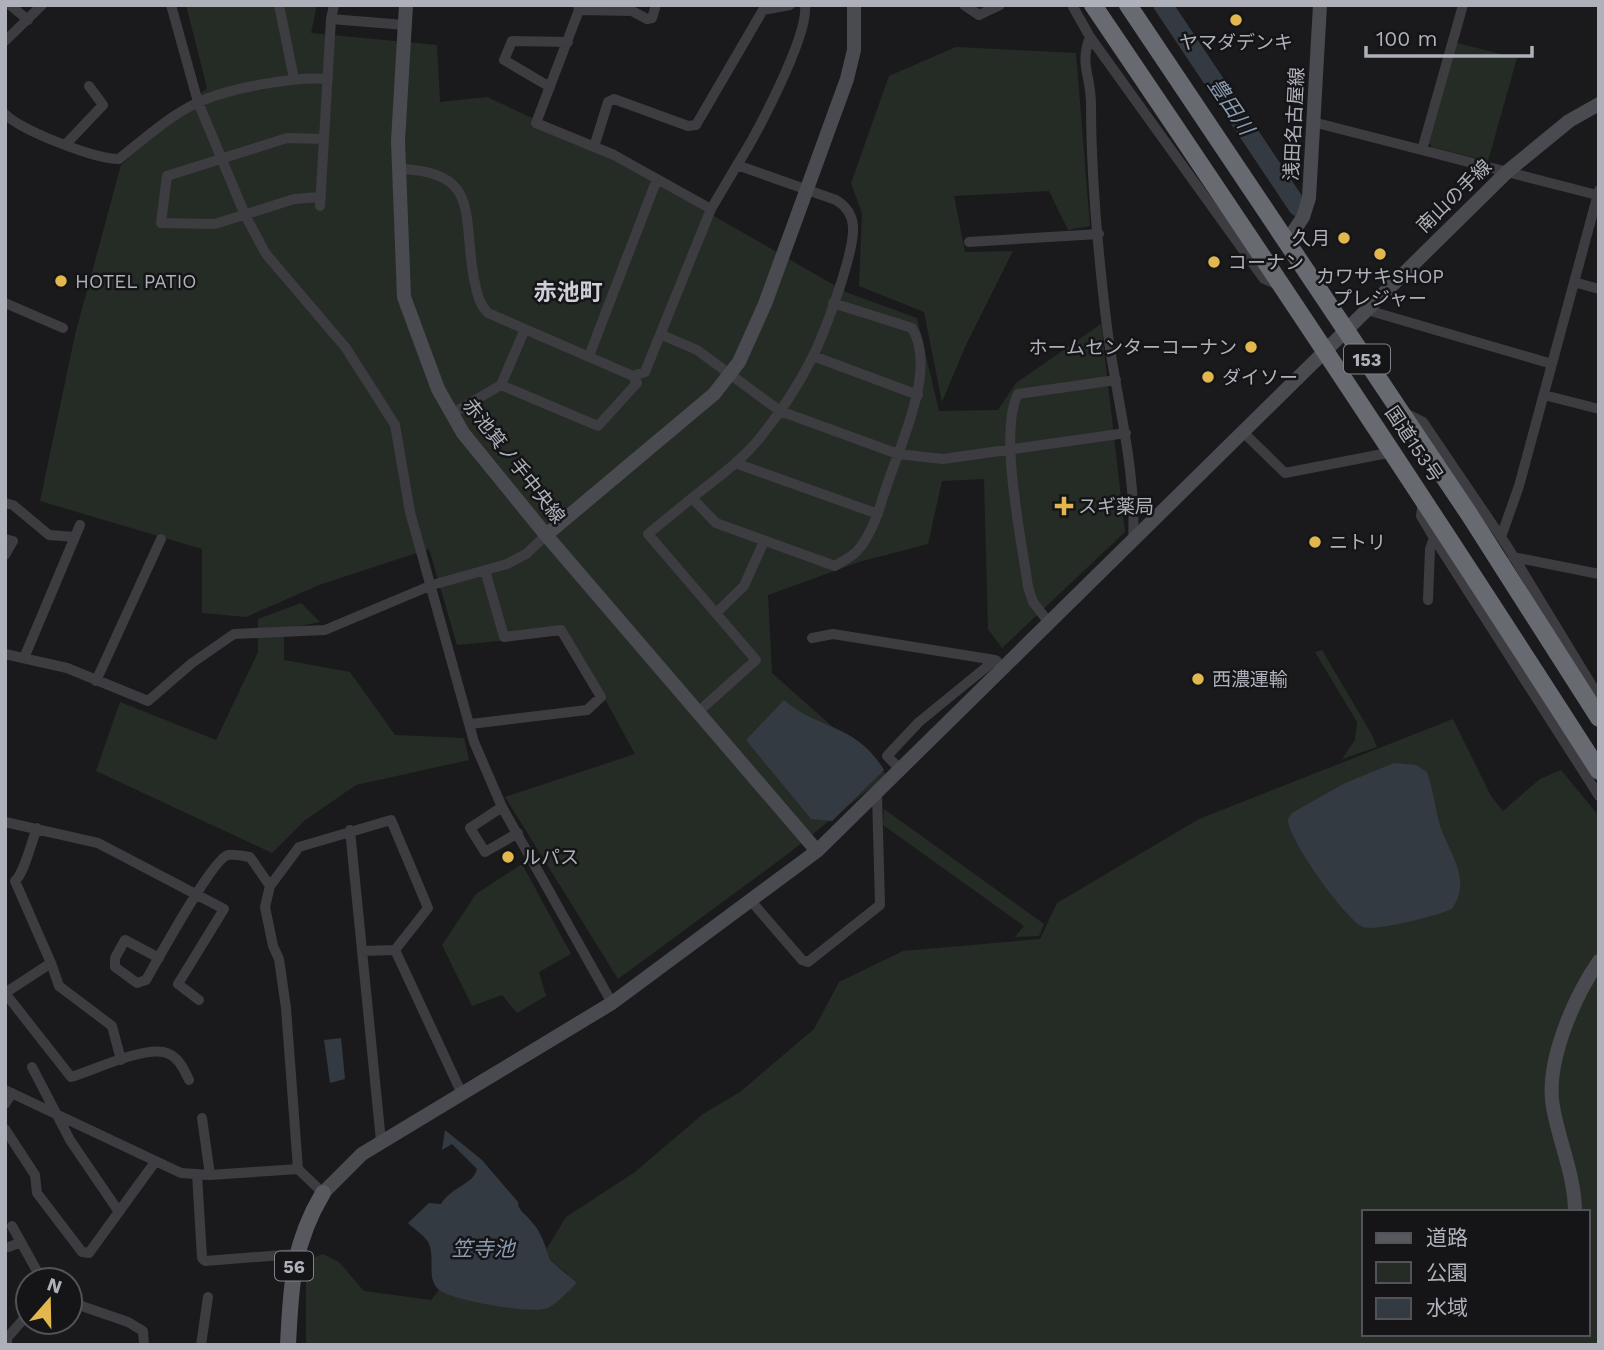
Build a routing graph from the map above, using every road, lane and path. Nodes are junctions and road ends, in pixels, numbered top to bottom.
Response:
1 (10, 5) edge
2 (42, 5) edge
3 (171, 5) edge
4 (279, 5) edge
5 (334, 5) edge
6 (407, 5) edge
7 (656, 5) edge
8 (790, 5) edge
9 (805, 5) edge
10 (854, 5) edge
11 (964, 5) edge
12 (1000, 5) edge
13 (1072, 5) edge
14 (1093, 5) edge
15 (1128, 5) edge
16 (1320, 5) edge
17 (1463, 5) edge
18 (579, 8) edge
19 (331, 19) junction
20 (28, 20) junction
21 (405, 25) junction
22 (1090, 37) junction
23 (5, 41) edge
24 (568, 42) junction
25 (1137, 70) junction
26 (294, 79) junction
27 (328, 79) junction
28 (89, 86) dead end
29 (550, 87) junction
30 (1131, 94) junction
31 (198, 102) junction
32 (1599, 104) edge
33 (5, 114) edge
34 (1313, 122) junction
35 (324, 139) junction
36 (66, 144) junction
37 (594, 148) junction
38 (1422, 150) junction
39 (223, 159) junction
40 (737, 166) junction
41 (399, 169) junction
42 (1508, 171) junction
43 (656, 179) junction
44 (806, 190) junction
45 (1598, 192) edge
46 (712, 208) junction
47 (1596, 210) edge
48 (245, 215) junction
49 (1099, 234) junction
50 (1288, 240) junction
51 (969, 242) dead end
52 (1574, 282) junction
53 (1284, 287) junction
54 (1599, 289) edge
55 (5, 303) edge
56 (833, 303) junction
57 (1367, 310) junction
58 (63, 328) dead end
59 (1346, 328) junction
60 (525, 329) junction
61 (662, 335) junction
62 (1327, 350) junction
63 (589, 356) junction
64 (813, 356) junction
65 (1552, 365) junction
66 (633, 376) junction
67 (729, 376) junction
68 (1116, 380) junction
69 (501, 385) junction
70 (918, 394) junction
71 (1544, 396) junction
72 (1599, 409) edge
73 (780, 411) junction
74 (1402, 412) junction
75 (451, 414) junction
76 (1126, 433) junction
77 (1244, 433) junction
78 (1011, 450) junction
79 (1394, 452) junction
80 (898, 454) junction
81 (735, 463) junction
82 (1423, 495) junction
83 (692, 498) junction
84 (5, 503) edge
85 (878, 514) junction
86 (80, 525) dead end
87 (546, 535) junction
88 (75, 537) junction
89 (1501, 537) junction
90 (1434, 538) junction
91 (5, 539) edge
92 (161, 539) dead end
93 (764, 541) junction
94 (1133, 543) junction
95 (5, 555) edge
96 (1513, 557) junction
97 (485, 570) junction
98 (1599, 574) edge
99 (432, 585) junction
100 (1428, 600) dead end
101 (1480, 601) junction
102 (716, 613) junction
103 (1050, 624) junction
104 (1542, 629) junction
105 (812, 638) dead end
106 (1563, 641) junction
107 (5, 654) edge
108 (24, 658) junction
109 (1001, 663) junction
110 (1530, 676) junction
111 (96, 681) junction
112 (1599, 697) edge
113 (698, 712) junction
114 (1599, 718) edge
115 (471, 724) junction
116 (901, 771) junction
117 (1599, 771) edge
118 (877, 795) junction
119 (1599, 796) edge
120 (502, 807) junction
121 (5, 821) edge
122 (37, 828) junction
123 (349, 830) junction
124 (517, 833) junction
125 (817, 851) junction
126 (10, 881) edge
127 (270, 886) junction
128 (197, 894) junction
129 (752, 902) junction
130 (396, 950) junction
131 (362, 951) junction
132 (159, 958) junction
133 (1599, 961) edge
134 (51, 963) junction
135 (5, 993) edge
136 (199, 1000) dead end
137 (612, 1003) junction
138 (121, 1060) junction
139 (32, 1067) dead end
140 (189, 1080) dead end
141 (9, 1091) edge
142 (462, 1094) junction
143 (5, 1104) edge
144 (61, 1117) junction
145 (202, 1118) dead end
146 (5, 1129) edge
147 (381, 1141) junction
148 (155, 1162) junction
149 (298, 1169) junction
150 (197, 1174) junction
151 (209, 1175) junction
152 (323, 1193) junction
153 (1575, 1210) edge
154 (119, 1212) junction
155 (12, 1226) dead end
156 (21, 1242) junction
157 (9, 1247) dead end
158 (296, 1254) junction
159 (34, 1266) edge
160 (208, 1297) dead end
161 (84, 1307) edge
162 (14, 1330) edge
163 (7, 1345) edge
164 (144, 1345) edge
165 (201, 1345) edge
166 (288, 1345) edge

1 - 20 street
2 - 20 street
3 - 31 street
4 - 26 street
5 - 19 street
6 - 21 street, 赤池箕ノ手中央線
7 - 18 street
8 - 37 street
9 - 40 street
10 - 44 street
11 - 12 street
13 - 22 street
14 - 25 highway, 国道153号 / 153
15 - 50 highway, 国道153号 / 153
16 - 34 street, 浅田名古屋線
17 - 38 street
18 - 24 street
19 - 21 street
19 - 27 street
20 - 23 street
21 - 41 street, 赤池箕ノ手中央線
22 - 30 street, 153
22 - 49 street
24 - 29 street
24 - 29 street
25 - 30 street
25 - 53 highway, 国道153号 / 153
26 - 27 street
26 - 31 street
27 - 35 street
28 - 36 street
29 - 37 street
30 - 53 street, 153
31 - 36 street
31 - 39 street
32 - 42 street, 南山の手線
33 - 36 street
34 - 38 street
34 - 50 street, 浅田名古屋線
35 - 39 street
35 - 48 street
37 - 43 street
38 - 42 street
39 - 48 street
39 - 48 street
40 - 44 street
40 - 46 street
41 - 60 street
41 - 75 street, 赤池箕ノ手中央線
42 - 45 street
42 - 57 street, 南山の手線
43 - 46 street
43 - 63 street
44 - 56 street
44 - 67 street
45 - 47 street
46 - 61 street
47 - 52 street
48 - 99 street
49 - 51 street
49 - 68 street
50 - 59 highway, 国道153号 / 153
52 - 54 street
52 - 65 street
53 - 62 highway, 国道153号 / 153
55 - 58 street
56 - 64 street
56 - 70 street
57 - 59 street, 南山の手線
57 - 65 street
59 - 62 street, 南山の手線
59 - 74 highway, 国道153号 / 153
60 - 63 street
60 - 69 street
61 - 66 street
61 - 67 street
62 - 77 street, 南山の手線
62 - 79 highway, 国道153号 / 153
63 - 66 street
64 - 70 street
64 - 73 street
65 - 71 street
66 - 69 street
67 - 73 street
67 - 87 street
68 - 76 street
68 - 78 street
69 - 75 street
70 - 80 street
71 - 72 street
71 - 89 street
73 - 80 street
73 - 81 street
74 - 89 street
74 - 104 highway, 国道153号 / 153
75 - 87 street, 赤池箕ノ手中央線
76 - 78 street
76 - 94 street
77 - 79 street
77 - 94 street, 南山の手線
78 - 80 street
78 - 103 street
79 - 82 highway, 国道153号 / 153
80 - 85 street
81 - 83 street
81 - 85 street
82 - 90 street
82 - 101 highway, 国道153号 / 153
83 - 93 street
83 - 102 street
84 - 88 street
85 - 93 street
86 - 88 street
87 - 97 street
87 - 113 street, 赤池箕ノ手中央線
88 - 108 street
89 - 96 street
90 - 100 street
90 - 101 street
91 - 95 street
92 - 111 street
93 - 102 street
94 - 103 street, 南山の手線
96 - 98 street
96 - 106 street
97 - 99 street
97 - 115 street
99 - 111 street
99 - 115 street
101 - 110 highway, 国道153号 / 153
102 - 113 street
103 - 109 street, 南山の手線
104 - 106 street
104 - 114 highway, 国道153号 / 153
105 - 109 street
106 - 112 street
107 - 108 street
108 - 111 street
109 - 116 street, 南山の手線
109 - 116 street
110 - 117 highway, 国道153号 / 153
110 - 119 street
113 - 125 street, 赤池箕ノ手中央線
115 - 120 street
116 - 118 street, 南山の手線
118 - 125 street, 南山の手線
118 - 129 street
120 - 124 street
120 - 124 street
121 - 122 street
122 - 126 street
122 - 128 street
123 - 127 street
123 - 130 street
123 - 131 street
124 - 137 street
125 - 129 street, 南山の手線
126 - 134 street
127 - 128 street
127 - 149 street
128 - 132 street
128 - 136 street
129 - 137 street, 南山の手線
130 - 131 street
130 - 142 street
131 - 147 street
132 - 132 street
133 - 153 street
134 - 135 street
134 - 138 street
135 - 138 street
137 - 142 street, 南山の手線
138 - 140 street
139 - 144 street
141 - 143 street
141 - 144 street
142 - 147 street, 南山の手線
144 - 148 street
144 - 154 street
145 - 151 street
146 - 154 street
147 - 152 street, 南山の手線
148 - 150 street
148 - 154 street
149 - 151 street
149 - 152 street
150 - 151 street
150 - 158 street
152 - 158 main road, 56
155 - 156 street
156 - 157 street
156 - 159 street
158 - 166 main road, 56
160 - 165 street
161 - 164 street
162 - 163 street

